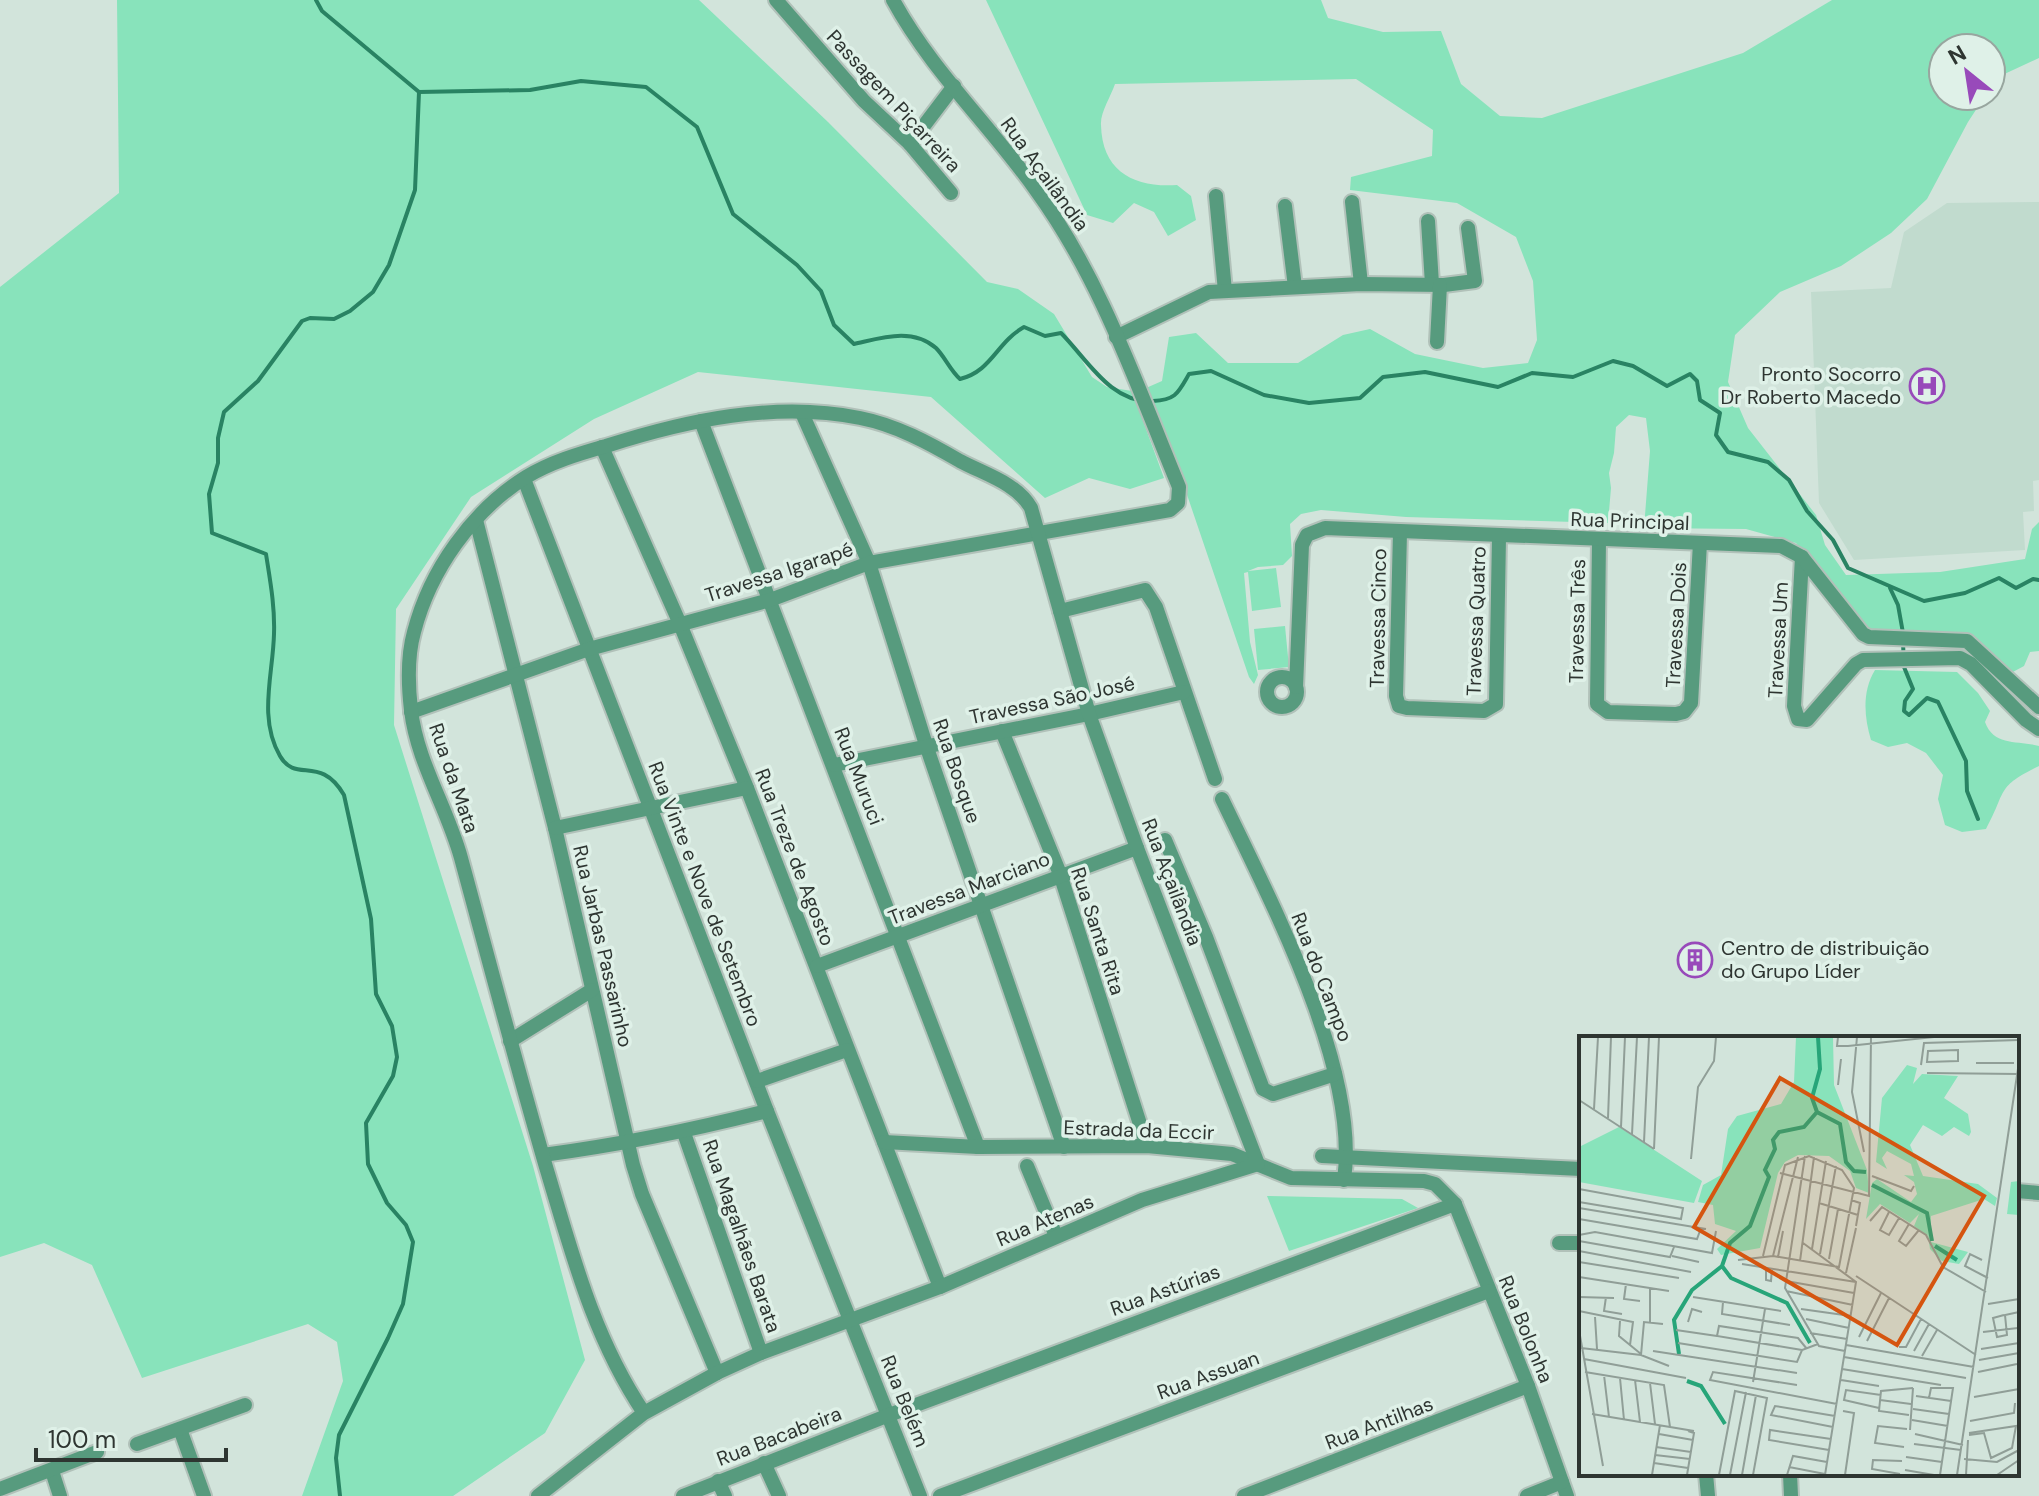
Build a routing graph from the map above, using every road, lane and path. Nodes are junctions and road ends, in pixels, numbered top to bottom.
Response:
1 (776, 0) edge
2 (893, 0) edge
3 (954, 86) junction
4 (910, 144) junction
5 (951, 193) dead end
6 (1216, 196) dead end
7 (1352, 202) dead end
8 (1285, 206) dead end
9 (1428, 221) dead end
10 (1468, 228) dead end
11 (1361, 284) junction
12 (1436, 284) junction
13 (1295, 287) junction
14 (1225, 291) junction
15 (1116, 337) junction
16 (1437, 342) dead end
17 (802, 413) junction
18 (701, 421) junction
19 (602, 447) junction
20 (524, 479) junction
21 (1170, 510) joint
22 (476, 520) junction
23 (1400, 532) junction
24 (1040, 534) junction
25 (1499, 537) junction
26 (1599, 540) junction
27 (1700, 543) junction
28 (1802, 557) junction
29 (869, 563) junction
30 (770, 600) junction
31 (1060, 611) junction
32 (680, 624) junction
33 (589, 649) junction
34 (517, 673) junction
35 (1296, 687) dead end
36 (1184, 692) junction
37 (2039, 707) edge
38 (1445, 710) joint
39 (411, 712) junction
40 (1642, 713) joint
41 (1089, 714) junction
42 (2039, 729) edge
43 (1002, 731) junction
44 (927, 748) junction
45 (834, 765) junction
46 (1215, 779) dead end
47 (747, 788) junction
48 (1222, 799) dead end
49 (651, 807) junction
50 (555, 828) junction
51 (1165, 840) dead end
52 (1137, 848) junction
53 (1060, 874) junction
54 (981, 904) junction
55 (898, 938) junction
56 (817, 966) junction
57 (592, 990) junction
58 (510, 1041) junction
59 (847, 1050) junction
60 (1335, 1074) junction
61 (757, 1081) junction
62 (767, 1111) junction
63 (684, 1133) junction
64 (884, 1142) junction
65 (628, 1144) junction
66 (1147, 1146) junction
67 (978, 1147) junction
68 (1064, 1147) junction
69 (543, 1155) junction
70 (1322, 1156) dead end
71 (1348, 1157) junction
72 (1258, 1164) junction
73 (1027, 1166) dead end
74 (1579, 1169) edge
75 (1344, 1180) junction
76 (1435, 1184) joint
77 (2019, 1191) edge
78 (2039, 1193) edge
79 (1455, 1204) junction
80 (1056, 1236) junction
81 (1559, 1243) dead end
82 (1579, 1243) edge
83 (940, 1287) junction
84 (1489, 1291) junction
85 (851, 1322) junction
86 (761, 1353) junction
87 (717, 1373) junction
88 (1528, 1386) junction
89 (245, 1405) dead end
90 (644, 1413) junction
91 (889, 1415) junction
92 (180, 1429) junction
93 (137, 1444) dead end
94 (97, 1452) dead end
95 (764, 1463) junction
96 (52, 1471) junction
97 (1706, 1476) edge
98 (1790, 1476) edge
99 (718, 1481) junction
100 (0, 1489) edge
101 (1565, 1489) edge
102 (60, 1496) edge
103 (204, 1496) edge
104 (538, 1496) edge
105 (683, 1496) edge
106 (725, 1496) edge
107 (779, 1496) edge
108 (920, 1496) edge
109 (940, 1496) edge
110 (1244, 1496) edge
111 (1527, 1496) edge
112 (1708, 1496) edge
113 (1791, 1496) edge

1 - 4 street, Passagem Piçarreira
2 - 3 street, Rua Açailândia
3 - 4 street
3 - 15 street, Rua Açailândia
4 - 5 street, Passagem Piçarreira
6 - 14 street
7 - 11 street
8 - 13 street
9 - 12 street
10 - 12 street
11 - 12 street
11 - 13 street
12 - 16 street
13 - 14 street
14 - 15 street
15 - 21 street, Rua Açailândia
17 - 18 street, Rua da Mata
17 - 24 street, Rua da Mata
17 - 29 street, Rua Bosque
18 - 19 street, Rua da Mata
18 - 30 street, Rua Muruci
19 - 20 street, Rua da Mata
19 - 32 street, Rua Treze de Agosto
20 - 22 street, Rua da Mata
20 - 33 street, Rua Vinte e Nove de Setembro
21 - 24 street, Travessa Igarapé
22 - 34 street, Rua Jarbas Passarinho
22 - 39 street, Rua da Mata
23 - 25 street, Rua Principal
23 - 35 street, Rua Principal
23 - 38 street, Travessa Cinco
24 - 29 street, Travessa Igarapé
24 - 31 street, Rua da Mata
25 - 26 street, Rua Principal
25 - 38 street, Travessa Quatro
26 - 27 street, Rua Principal
26 - 40 street, Travessa Três
27 - 28 street, Rua Principal
27 - 40 street, Travessa Dois
28 - 37 street
28 - 42 street, Travessa Um
29 - 30 street, Travessa Igarapé
29 - 44 street, Rua Bosque
30 - 32 street, Travessa Igarapé
30 - 45 street, Rua Muruci
31 - 36 street
31 - 41 street, Rua Açailândia
32 - 33 street, Travessa Igarapé
32 - 47 street, Rua Treze de Agosto
33 - 34 street, Travessa Igarapé
33 - 49 street, Rua Vinte e Nove de Setembro
34 - 39 street, Travessa Igarapé
34 - 50 street, Rua Jarbas Passarinho
36 - 41 street, Travessa São José
36 - 46 street
39 - 58 street, Rua da Mata
41 - 43 street, Travessa São José
41 - 52 street, Rua Açailândia
43 - 44 street, Travessa São José
43 - 53 street, Rua Santa Rita
44 - 45 street, Travessa São José
44 - 54 street, Rua Bosque
45 - 55 street, Rua Muruci
47 - 49 street
47 - 56 street, Rua Treze de Agosto
48 - 60 street, Rua do Campo
49 - 50 street
49 - 61 street, Rua Vinte e Nove de Setembro
50 - 57 street, Rua Jarbas Passarinho
51 - 60 street
52 - 53 street, Travessa Marciano
52 - 72 street, Rua Açailândia
53 - 54 street, Travessa Marciano
53 - 66 street, Rua Santa Rita
54 - 55 street, Travessa Marciano
54 - 68 street, Rua Bosque
55 - 56 street, Travessa Marciano
55 - 67 street, Rua Muruci
56 - 59 street, Rua Treze de Agosto
57 - 58 street
57 - 65 street, Rua Jarbas Passarinho
58 - 69 street, Rua da Mata
59 - 61 street
59 - 64 street, Rua Treze de Agosto
60 - 71 street, Rua do Campo
61 - 62 street, Rua Vinte e Nove de Setembro
62 - 63 street
62 - 85 street, Rua Vinte e Nove de Setembro
63 - 65 street
63 - 86 street, Rua Magalhães Barata
64 - 67 street, Estrada da Eccir
64 - 83 street, Rua Treze de Agosto
65 - 69 street
65 - 87 street, Rua Jarbas Passarinho
66 - 68 street, Estrada da Eccir
66 - 72 street, Estrada da Eccir
67 - 68 street, Estrada da Eccir
69 - 90 street, Rua da Mata
70 - 71 street
71 - 74 street
71 - 75 street, Rua do Campo
72 - 75 street, Estrada da Eccir
72 - 80 street, Rua Atenas
73 - 80 street
75 - 76 street, Estrada da Eccir
76 - 79 street, Rua Bolonha
77 - 78 street
79 - 84 street, Rua Bolonha
79 - 91 street, Rua Astúrias
80 - 83 street, Rua Atenas
81 - 82 street
83 - 85 street, Rua Atenas
84 - 88 street, Rua Bolonha
84 - 109 street, Rua Assuan
85 - 86 street, Rua Atenas
85 - 91 street, Rua Belém
86 - 87 street, Rua Atenas
87 - 90 street, Rua Atenas
88 - 101 street, Rua Bolonha
88 - 110 street, Rua Antilhas
89 - 92 street
90 - 104 street, Rua Atenas
91 - 95 street, Rua Bacabeira
91 - 108 street, Rua Belém
92 - 93 street
92 - 103 street
94 - 96 street
95 - 99 street, Rua Bacabeira
95 - 107 street
96 - 100 street
96 - 102 street
97 - 112 street
98 - 113 street
99 - 105 street, Rua Bacabeira
99 - 106 street
101 - 111 street

